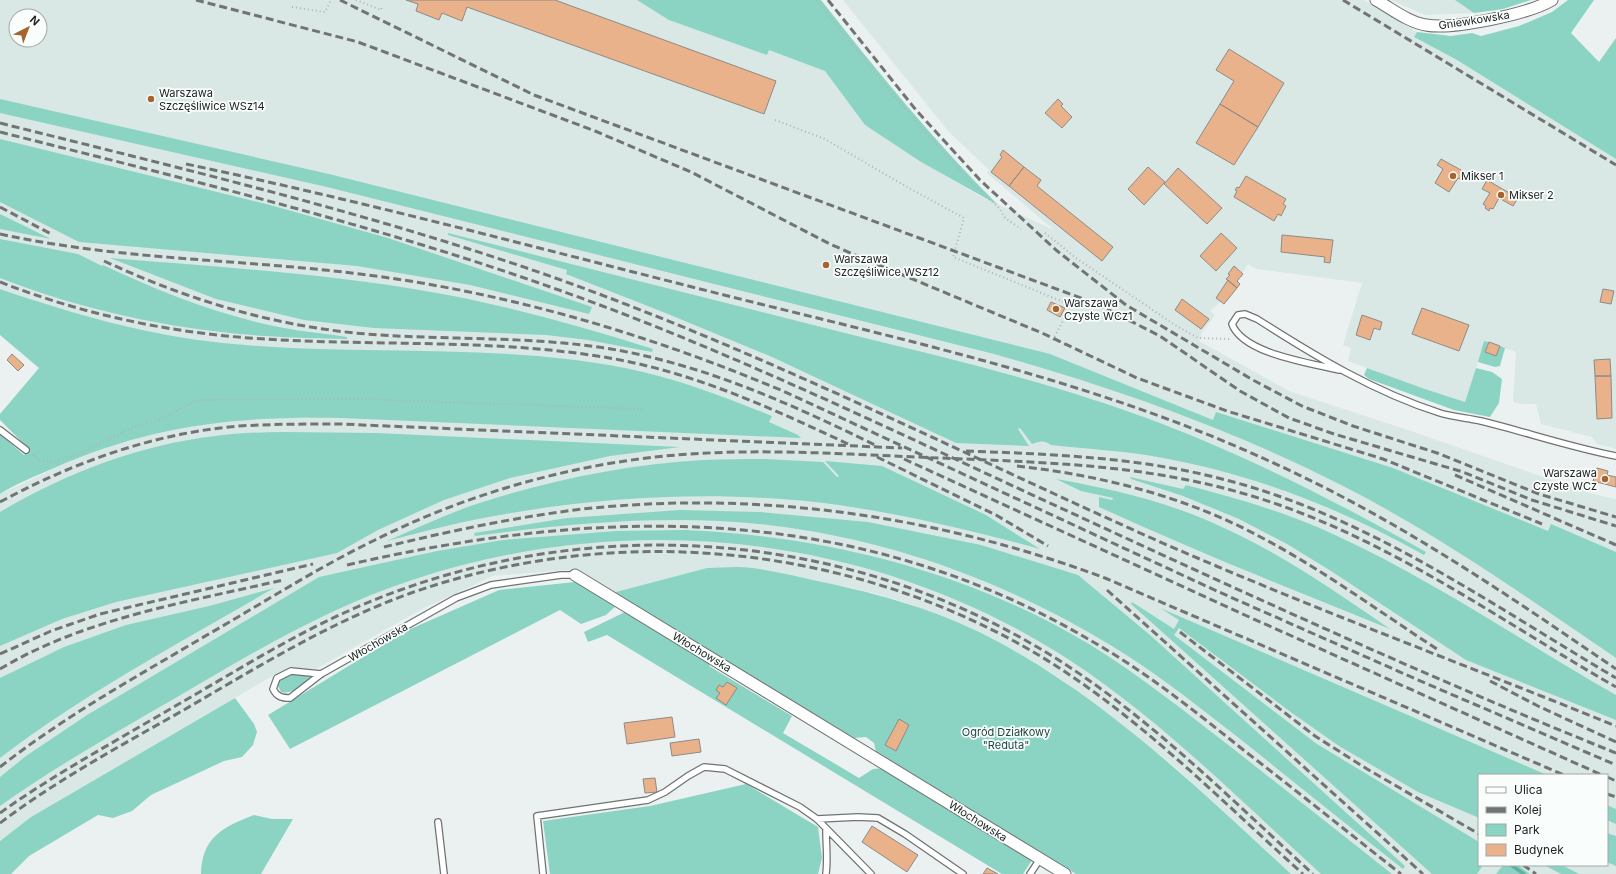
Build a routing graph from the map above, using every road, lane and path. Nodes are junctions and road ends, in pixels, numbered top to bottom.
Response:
1 (332, 0) edge
2 (356, 0) edge
3 (816, 0) edge
4 (1376, 0) edge
5 (1552, 0) edge
6 (382, 6) dead end
7 (292, 7) dead end
8 (775, 120) dead end
9 (1021, 229) dead end
10 (1045, 233) dead end
11 (1246, 339) junction
12 (1052, 342) dead end
13 (1339, 370) junction
14 (645, 409) dead end
15 (0, 430) edge
16 (26, 450) joint
17 (1616, 456) edge
18 (575, 576) joint
19 (321, 674) junction
20 (817, 819) junction
21 (438, 822) dead end
22 (826, 830) junction
23 (1040, 859) junction
24 (444, 874) edge
25 (543, 874) edge
26 (826, 874) edge
27 (871, 874) edge
28 (963, 874) edge
29 (1030, 874) edge
30 (1065, 874) edge

1 - 7 path
2 - 6 path
3 - 9 path
4 - 5 street, Gniewkowska
8 - 12 path
10 - 11 path
11 - 13 lane
11 - 13 lane
13 - 17 lane
14 - 16 path
15 - 16 lane
18 - 19 lane, Włochowska
18 - 23 street, Włochowska
19 - 19 lane, Włochowska
20 - 22 lane
20 - 25 lane
20 - 28 lane
21 - 24 lane
22 - 26 lane
22 - 27 lane
23 - 29 lane
23 - 30 street, Włochowska

